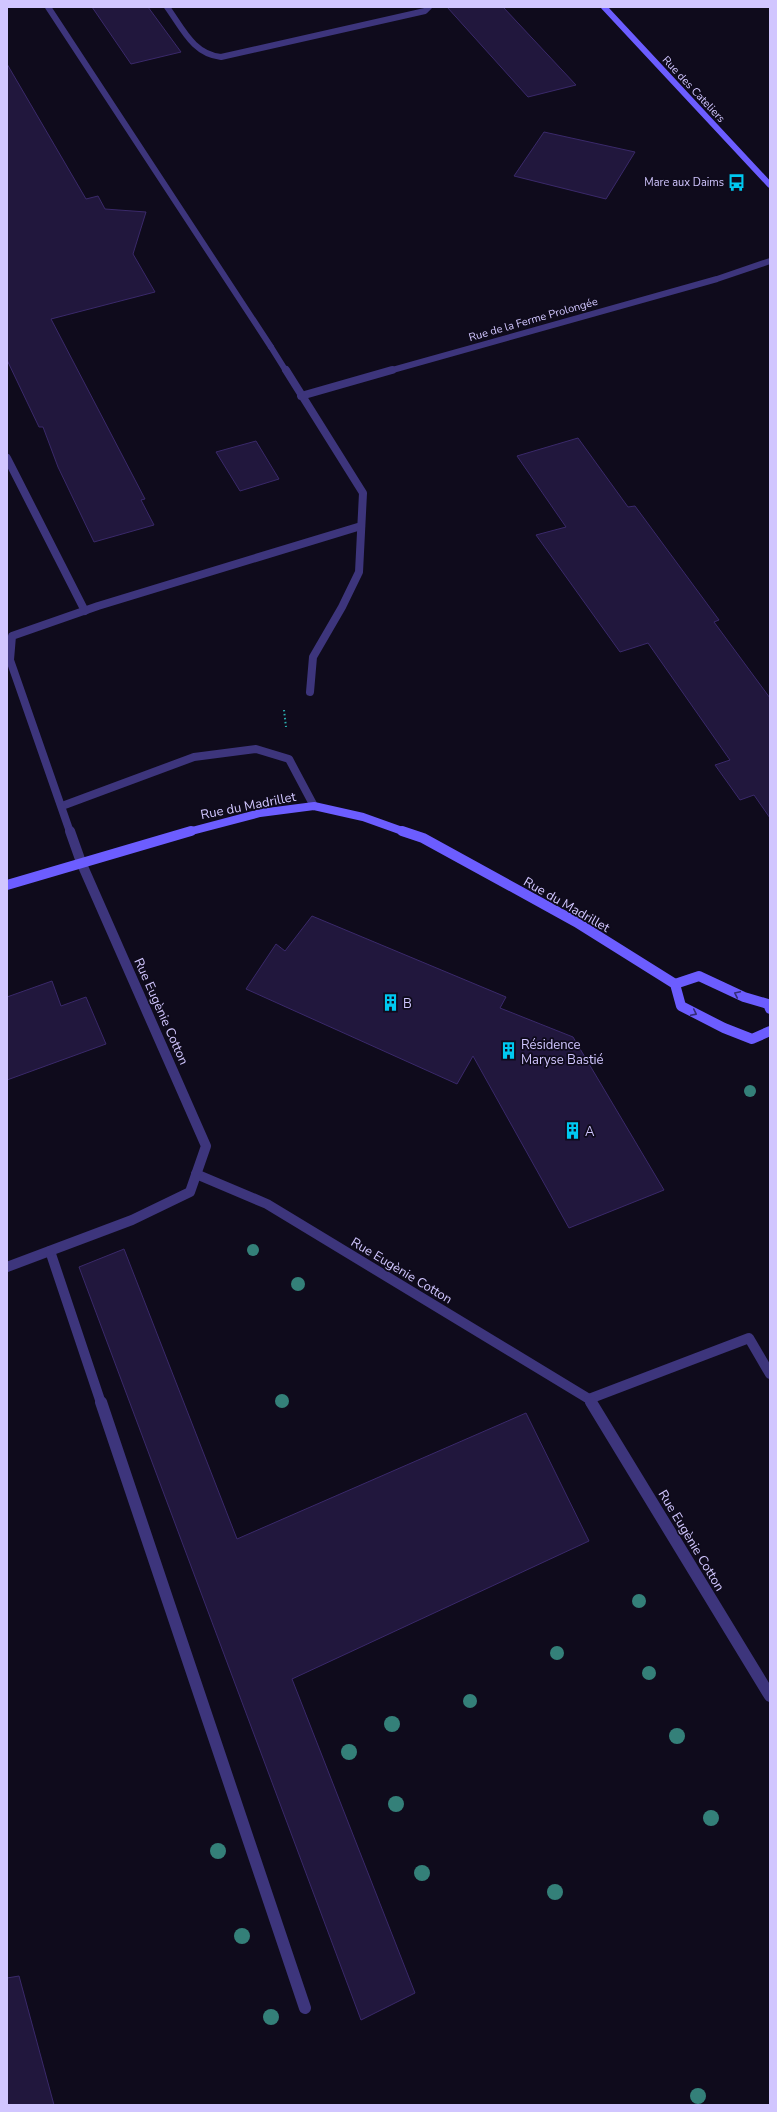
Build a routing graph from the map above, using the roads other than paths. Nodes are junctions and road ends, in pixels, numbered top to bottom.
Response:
1 (48, 7) edge
2 (167, 7) edge
3 (429, 7) edge
4 (604, 7) edge
5 (770, 185) edge
6 (770, 260) edge
7 (301, 396) junction
8 (7, 458) edge
9 (361, 526) junction
10 (85, 611) junction
11 (310, 692) road end
12 (62, 806) junction
13 (314, 806) junction
14 (81, 862) junction
15 (7, 885) edge
16 (675, 984) junction
17 (770, 1010) edge
18 (770, 1031) edge
19 (196, 1174) junction
20 (50, 1251) junction
21 (7, 1267) edge
22 (770, 1374) edge
23 (589, 1399) junction
24 (770, 1696) edge
25 (305, 2008) dead end

1 - 7 street
2 - 3 street
4 - 5 street, Rue des Cateliers
6 - 7 street, Rue de la Ferme Prolongée
7 - 9 street
8 - 10 street
9 - 10 street
9 - 11 street
10 - 12 street, Rue Eugènie Cotton
12 - 13 street
12 - 14 street, Rue Eugènie Cotton
13 - 14 street, Rue du Madrillet
13 - 16 street, Rue du Madrillet
14 - 15 street, Rue du Madrillet
14 - 19 street, Rue Eugènie Cotton
17 -> 16 street
16 -> 18 street
19 - 20 street, Rue Eugènie Cotton
19 - 23 street, Rue Eugènie Cotton
20 - 21 street, Rue Eugènie Cotton
20 - 25 street
22 - 23 street
23 - 24 street, Rue Eugènie Cotton

